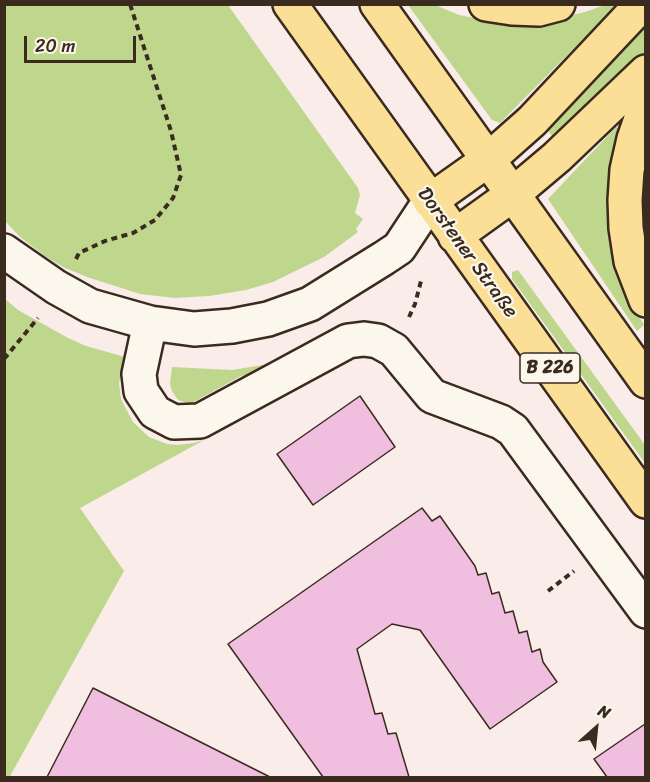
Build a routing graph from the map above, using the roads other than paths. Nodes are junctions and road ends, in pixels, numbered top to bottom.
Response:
1 (290, 4) edge
2 (377, 4) edge
3 (486, 4) edge
4 (558, 4) edge
5 (642, 4) edge
6 (645, 72) edge
7 (645, 104) edge
8 (488, 160) junction
9 (512, 195) junction
10 (430, 201) junction
11 (455, 236) junction
12 (399, 248) junction
13 (4, 251) edge
14 (645, 300) edge
15 (150, 323) junction
16 (645, 381) edge
17 (645, 501) edge
18 (645, 611) edge

1 - 10 main road, Dorstener Straße / B 226
2 - 8 main road
3 - 4 main road
5 - 8 main road
6 - 9 main road
7 - 14 main road
8 - 9 main road
8 - 10 main road
9 - 11 main road
9 - 16 main road
10 - 11 main road, Dorstener Straße / B 226
10 - 12 lane
11 - 12 lane
11 - 17 main road, Dorstener Straße / B 226
12 - 15 lane
13 - 15 lane
15 - 18 lane

